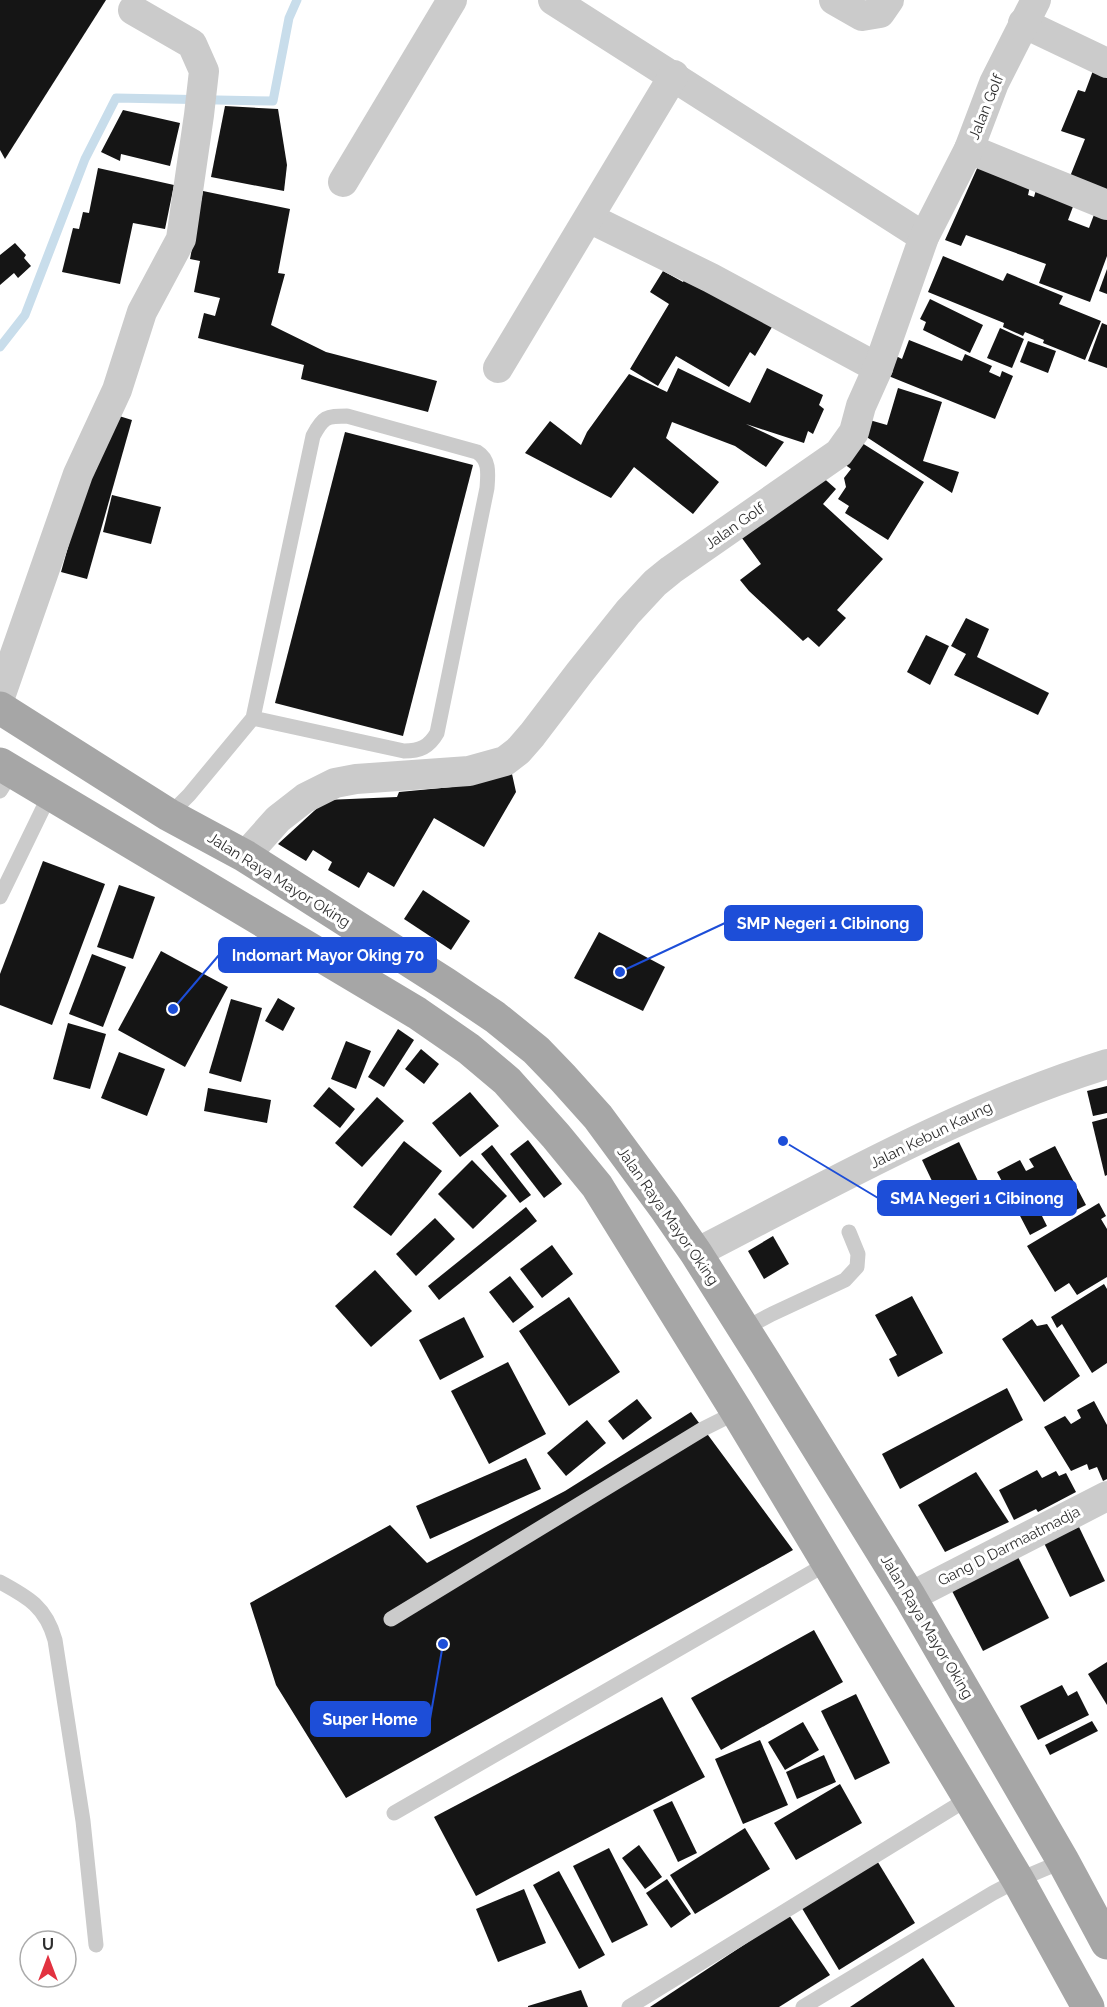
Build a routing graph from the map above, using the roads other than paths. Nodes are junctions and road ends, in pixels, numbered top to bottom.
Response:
1 (452, 0) edge
2 (553, 0) edge
3 (834, 0) edge
4 (889, 0) edge
5 (134, 10) dead end
6 (1030, 12) edge
7 (1107, 63) edge
8 (674, 75) junction
9 (969, 149) junction
10 (343, 182) dead end
11 (1107, 205) edge
12 (589, 218) junction
13 (924, 237) junction
14 (498, 368) dead end
15 (878, 368) junction
16 (0, 697) edge
17 (0, 708) edge
18 (253, 718) junction
19 (4, 775) edge
20 (50, 794) junction
21 (169, 814) junction
22 (245, 856) junction
23 (0, 897) edge
24 (1107, 1064) edge
25 (849, 1232) dead end
26 (696, 1253) junction
27 (744, 1329) junction
28 (737, 1412) junction
29 (1107, 1496) edge
30 (828, 1563) junction
31 (0, 1582) edge
32 (910, 1597) junction
33 (391, 1619) dead end
34 (969, 1798) junction
35 (393, 1813) dead end
36 (1063, 1861) junction
37 (1018, 1880) junction
38 (1107, 1943) edge
39 (96, 1945) dead end
40 (1084, 2006) edge
41 (629, 2007) edge
42 (803, 2007) edge

1 - 10 street
2 - 8 street
3 - 4 street
5 - 16 street
6 - 7 street
6 - 9 street, Jalan Golf
8 - 12 street
8 - 13 street
9 - 11 street
9 - 13 street, Jalan Golf
12 - 14 street
12 - 15 street
13 - 15 street, Jalan Golf
15 - 22 street, Jalan Golf
17 - 21 main road, Jalan Raya Mayor Oking
18 - 18 lane
18 - 21 lane
19 - 20 main road
20 - 23 lane
20 - 28 main road
21 - 22 main road, Jalan Raya Mayor Oking
22 - 26 main road, Jalan Raya Mayor Oking
24 - 26 street, Jalan Kebun Kaung
25 - 27 lane
26 - 27 main road, Jalan Raya Mayor Oking
27 - 32 main road, Jalan Raya Mayor Oking
28 - 30 main road
28 - 33 lane
29 - 32 street, Gang D Darmaatmadja
30 - 34 main road
30 - 35 lane
31 - 39 lane
32 - 36 main road, Jalan Raya Mayor Oking
34 - 37 main road
34 - 41 lane
36 - 37 lane
36 - 38 main road, Jalan Raya Mayor Oking
37 - 40 main road
37 - 42 lane

